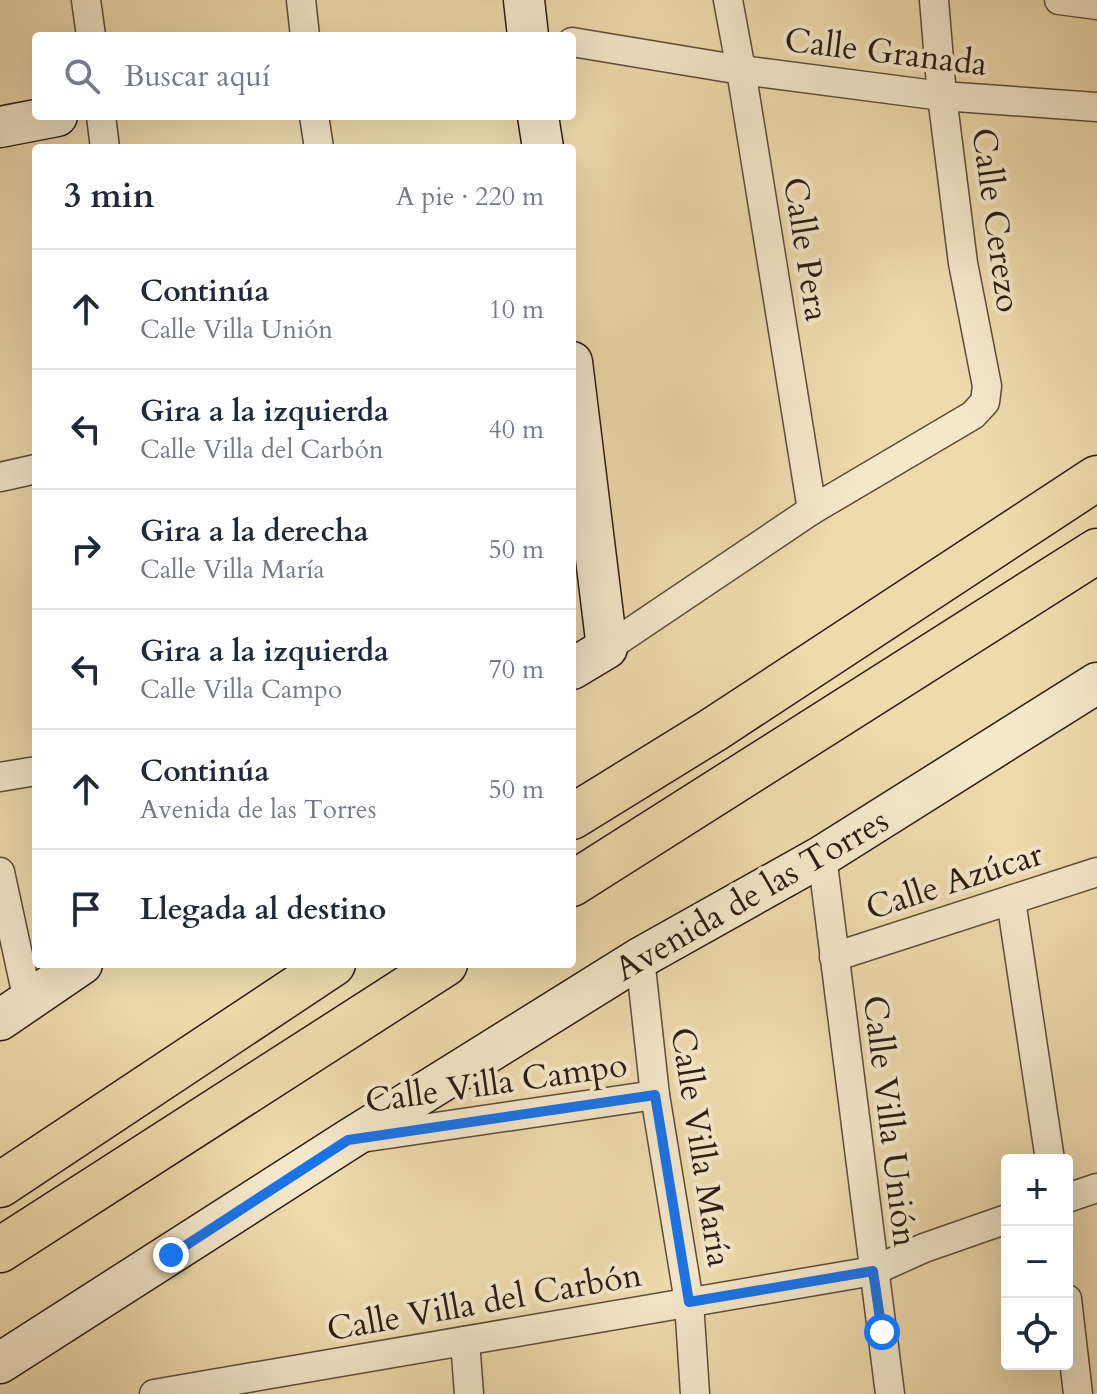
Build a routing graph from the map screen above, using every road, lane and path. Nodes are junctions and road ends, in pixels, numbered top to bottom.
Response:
1 (86, 0) edge
2 (301, 0) edge
3 (524, 0) edge
4 (728, 0) edge
5 (934, 0) edge
6 (1059, 0) edge
7 (1097, 5) edge
8 (90, 32) edge
9 (305, 32) edge
10 (528, 32) edge
11 (576, 43) edge
12 (741, 70) junction
13 (942, 96) junction
14 (1097, 107) edge
15 (36, 120) edge
16 (102, 120) edge
17 (315, 120) edge
18 (539, 120) edge
19 (0, 127) edge
20 (104, 144) edge
21 (318, 144) edge
22 (542, 144) edge
23 (576, 395) edge
24 (32, 470) edge
25 (0, 477) edge
26 (1097, 478) edge
27 (812, 510) junction
28 (1097, 551) edge
29 (607, 648) junction
30 (576, 667) edge
31 (1097, 683) edge
32 (32, 772) edge
33 (0, 777) edge
34 (576, 815) edge
35 (822, 856) junction
36 (0, 872) edge
37 (1097, 872) edge
38 (576, 881) edge
39 (1011, 900) junction
40 (834, 957) junction
41 (640, 958) junction
42 (76, 968) edge
43 (327, 968) edge
44 (439, 968) edge
45 (14, 1010) edge
46 (655, 1095) junction
47 (348, 1140) junction
48 (1049, 1154) edge
49 (0, 1185) edge
50 (1097, 1188) edge
51 (1073, 1196) edge
52 (1001, 1221) edge
53 (0, 1250) edge
54 (873, 1271) junction
55 (689, 1302) junction
56 (465, 1341) junction
57 (1073, 1351) edge
58 (0, 1363) edge
59 (246, 1386) edge
60 (154, 1394) edge
61 (469, 1394) edge
62 (695, 1394) edge
63 (890, 1394) edge
64 (1078, 1394) edge

1 - 8 street
2 - 9 street
3 - 10 street
4 - 12 street, Calle Pera
5 - 13 street, Calle Cerezo
6 - 7 street
11 - 12 street, Calle Granada
12 - 13 street, Calle Granada
12 - 27 street, Calle Pera
13 - 14 street, Calle Granada
13 - 27 street, Calle Cerezo
15 - 19 street
16 - 20 street
17 - 21 street
18 - 22 street
23 - 29 street
24 - 25 street
26 - 34 highway
27 - 29 street
28 - 38 highway
29 - 30 street
31 - 35 street, Avenida de las Torres
32 - 33 street
35 - 40 street, Calle Villa Unión
35 - 41 street, Avenida de las Torres
36 - 45 street
37 - 39 street, Calle Azúcar
39 - 40 street, Calle Azúcar
39 - 48 street
40 - 54 street, Calle Villa Unión
41 - 46 street, Calle Villa María
41 - 47 street, Avenida de las Torres
42 - 45 street
43 - 49 highway
44 - 53 highway
46 - 47 street, Calle Villa Campo
46 - 55 street, Calle Villa María
47 - 58 street, Avenida de las Torres
50 - 51 street
52 - 54 street, Calle Villa del Carbón
54 - 55 street, Calle Villa del Carbón
54 - 63 street, Calle Villa Unión
55 - 56 street, Calle Villa del Carbón
55 - 62 street, Calle Villa María
56 - 59 street, Calle Villa del Carbón
56 - 61 street
57 - 64 street
59 - 60 street, Calle Villa del Carbón

